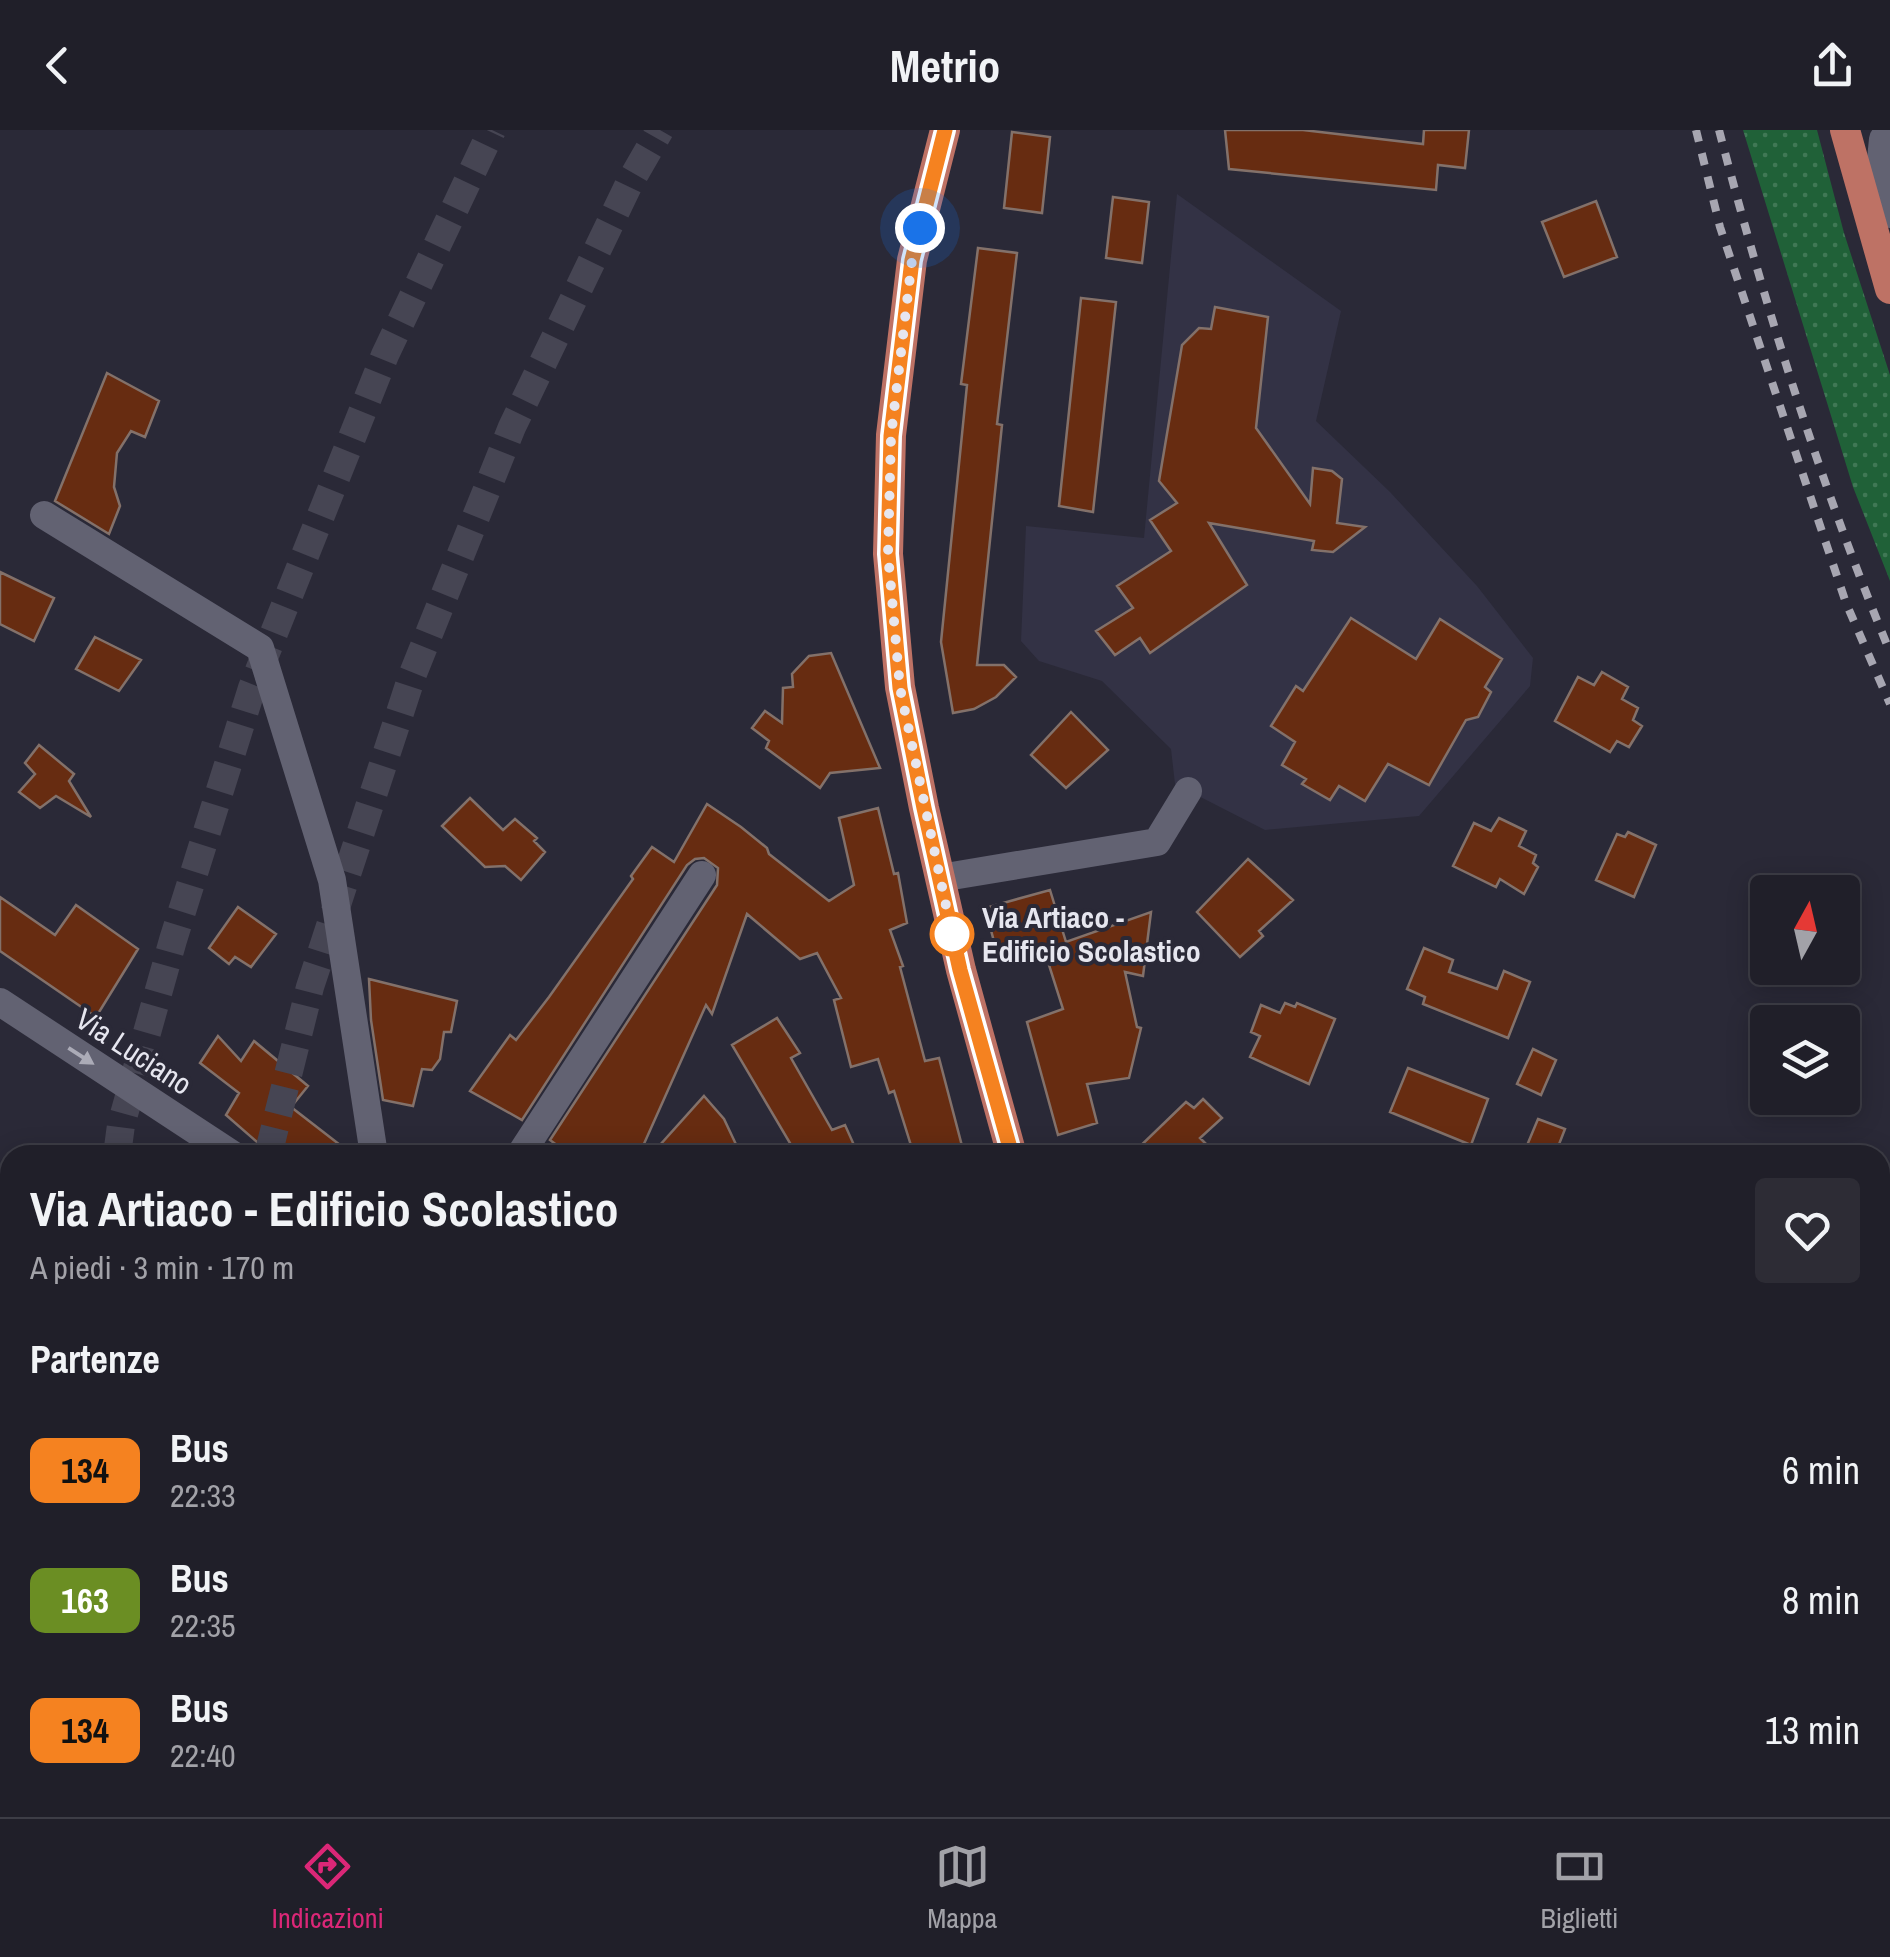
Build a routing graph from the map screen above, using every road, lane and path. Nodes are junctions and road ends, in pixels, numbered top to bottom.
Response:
1 (945, 130) edge
2 (1844, 130) edge
3 (1890, 134) edge
4 (1890, 214) edge
5 (1890, 289) edge
6 (44, 515) dead end
7 (1188, 791) dead end
8 (702, 876) dead end
9 (940, 878) junction
10 (0, 1002) edge
11 (217, 1145) edge
12 (372, 1145) edge
13 (527, 1145) edge
14 (1009, 1145) edge

1 - 9 main road
2 - 5 main road
3 - 4 street
6 - 12 street
7 - 9 street
8 - 13 street
9 - 14 main road
10 -> 11 street, Via Luciano

